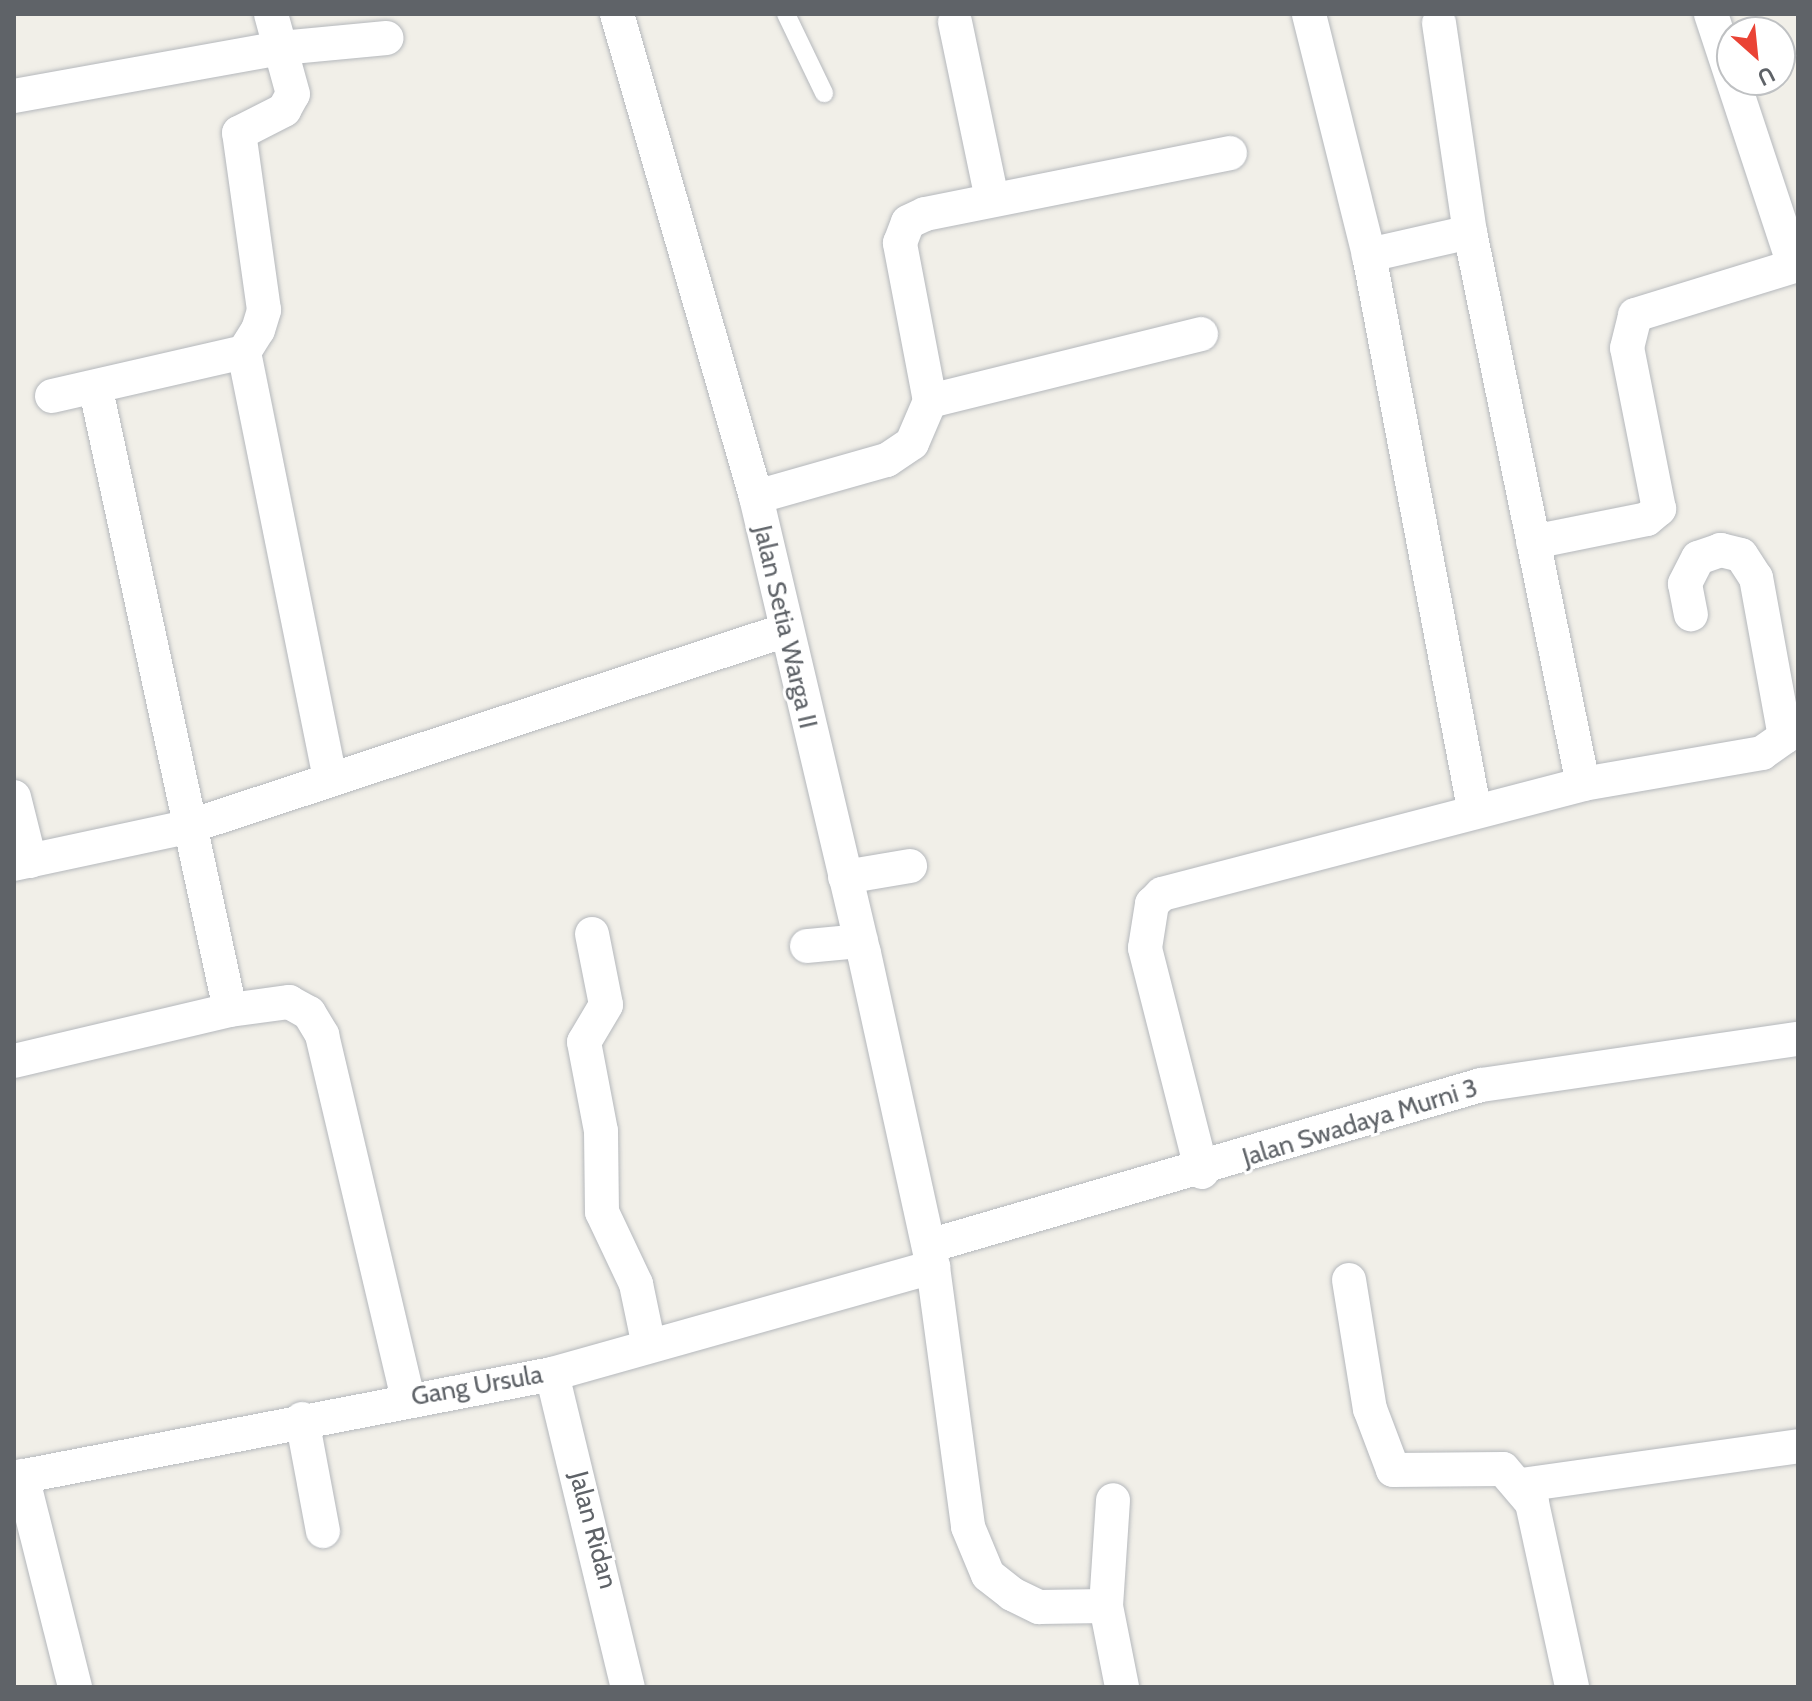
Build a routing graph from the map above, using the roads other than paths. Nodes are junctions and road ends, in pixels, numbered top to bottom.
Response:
1 (271, 14) edge
2 (617, 14) edge
3 (786, 14) edge
4 (1309, 14) edge
5 (1711, 14) edge
6 (955, 22) dead end
7 (1439, 23) dead end
8 (387, 38) dead end
9 (281, 48) junction
10 (824, 93) dead end
11 (14, 96) edge
12 (1230, 153) dead end
13 (992, 199) junction
14 (1470, 232) junction
15 (1369, 255) junction
16 (1796, 265) edge
17 (1201, 334) dead end
18 (244, 352) junction
19 (96, 390) junction
20 (52, 396) dead end
21 (930, 401) junction
22 (756, 497) junction
23 (1533, 542) junction
24 (1691, 614) dead end
25 (783, 631) junction
26 (330, 778) junction
27 (1583, 784) junction
28 (14, 797) edge
29 (1474, 808) junction
30 (191, 826) junction
31 (22, 862) edge
32 (910, 866) dead end
33 (845, 877) junction
34 (592, 934) dead end
35 (861, 941) junction
36 (807, 946) dead end
37 (230, 1010) junction
38 (1798, 1039) edge
39 (14, 1061) edge
40 (1202, 1172) junction
41 (931, 1257) junction
42 (1349, 1280) dead end
43 (649, 1346) junction
44 (552, 1374) junction
45 (408, 1398) junction
46 (302, 1419) junction
47 (1798, 1446) edge
48 (18, 1477) edge
49 (1522, 1485) junction
50 (1113, 1500) dead end
51 (323, 1531) dead end
52 (1106, 1606) junction
53 (75, 1687) edge
54 (628, 1687) edge
55 (1122, 1687) edge
56 (1572, 1687) edge

1 - 9 street
2 - 22 street, Jalan Setia Warga II
3 - 10 lane
4 - 15 street
5 - 16 street
6 - 13 street
7 - 14 street
8 - 9 street
9 - 11 street
9 - 18 street
12 - 13 street
13 - 21 street
14 - 15 street
14 - 23 street
15 - 29 street
16 - 23 street
17 - 21 street
18 - 19 street
18 - 26 street
19 - 20 street
19 - 30 street
21 - 22 street
22 - 25 street, Jalan Setia Warga II
23 - 27 street
24 - 27 street
25 - 26 street
25 - 33 street, Jalan Setia Warga II
26 - 30 street
27 - 29 street
28 - 31 street
29 - 40 street
30 - 31 street
30 - 37 street
32 - 33 street
33 - 35 street, Jalan Setia Warga II
34 - 43 street
35 - 36 street
35 - 41 street, Jalan Setia Warga II
37 - 39 street
37 - 45 street
38 - 40 street, Jalan Swadaya Murni 3
40 - 41 street, Jalan Swadaya Murni 3
41 - 43 street, Gang Ursula
41 - 52 street, Jalan Setia Warga II
42 - 49 street
43 - 44 street, Gang Ursula
44 - 45 street, Gang Ursula
44 - 54 street, Jalan Ridan
45 - 46 street, Gang Ursula
46 - 48 street, Gang Ursula
46 - 51 street
47 - 49 street
48 - 53 street
49 - 56 street
50 - 52 street
52 - 55 street

